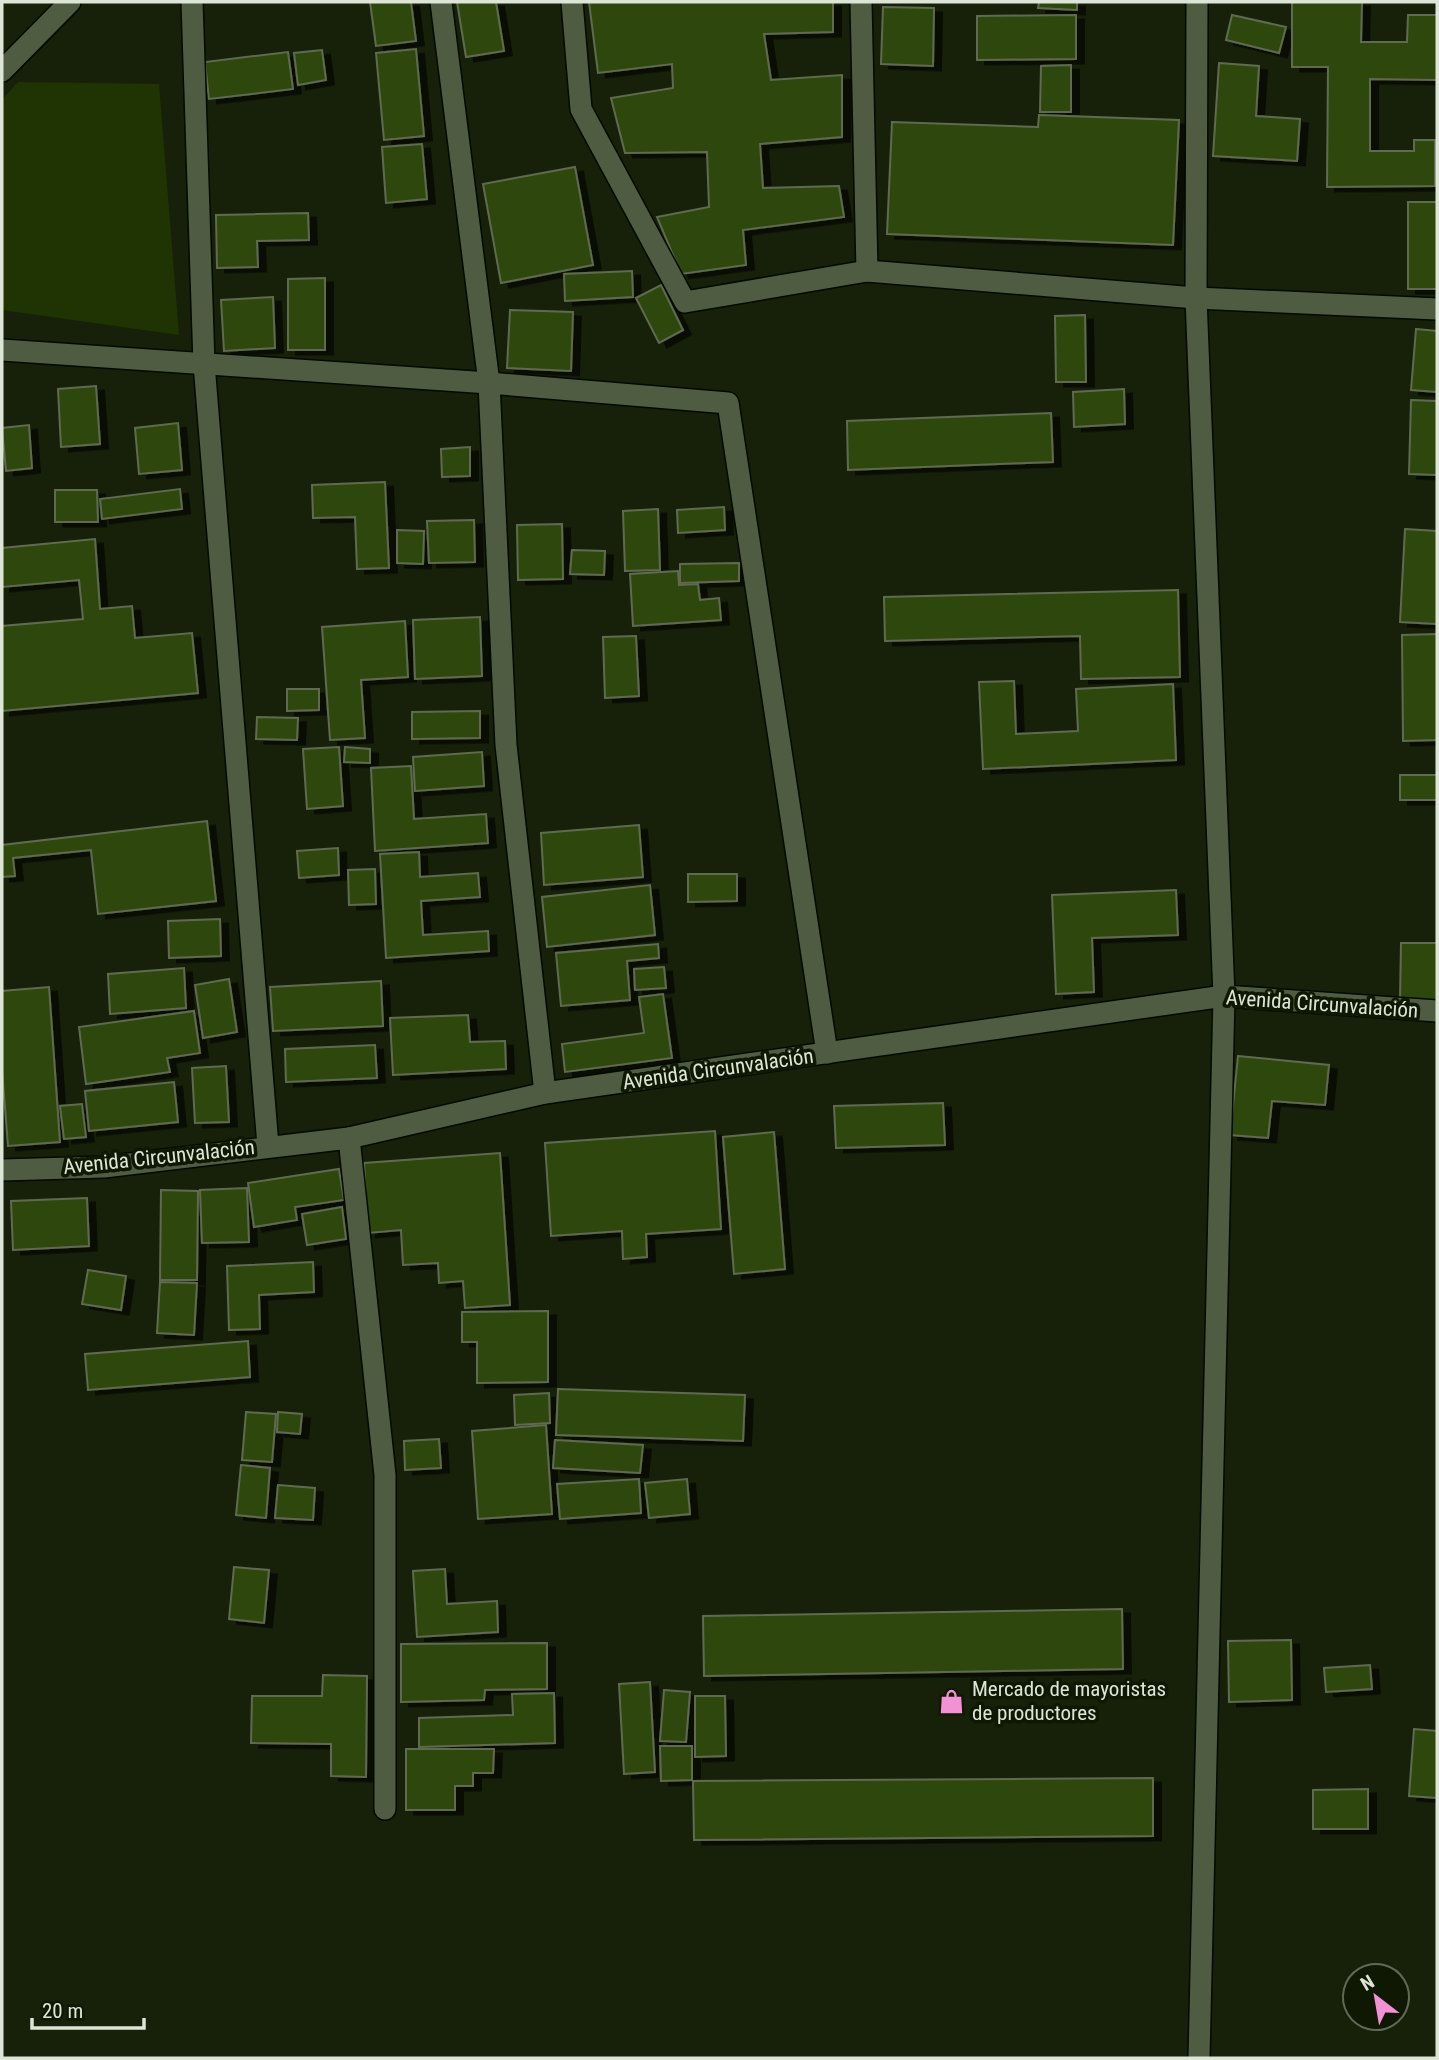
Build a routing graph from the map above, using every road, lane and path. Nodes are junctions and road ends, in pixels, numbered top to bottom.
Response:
1 (70, 2) edge
2 (192, 2) edge
3 (441, 2) edge
4 (572, 2) edge
5 (861, 2) edge
6 (1197, 2) edge
7 (2, 71) edge
8 (867, 271) junction
9 (1196, 298) junction
10 (1437, 309) edge
11 (2, 350) edge
12 (204, 364) junction
13 (489, 383) junction
14 (1224, 996) junction
15 (1437, 1011) edge
16 (827, 1053) junction
17 (545, 1093) junction
18 (349, 1138) junction
19 (268, 1146) junction
20 (2, 1170) edge
21 (386, 1809) dead end
22 (1199, 2058) edge

1 - 7 street
2 - 12 street
3 - 13 street
4 - 8 street
5 - 8 street
6 - 9 street
8 - 9 street
9 - 10 street
9 - 14 street
11 - 12 street
12 - 13 street
12 - 19 street
13 - 16 street
13 - 17 street
14 - 15 street, Avenida Circunvalación
14 - 16 street, Avenida Circunvalación
14 - 22 street
16 - 17 street, Avenida Circunvalación
17 - 18 street, Avenida Circunvalación
18 - 19 street, Avenida Circunvalación
18 - 21 street
19 - 20 street, Avenida Circunvalación

